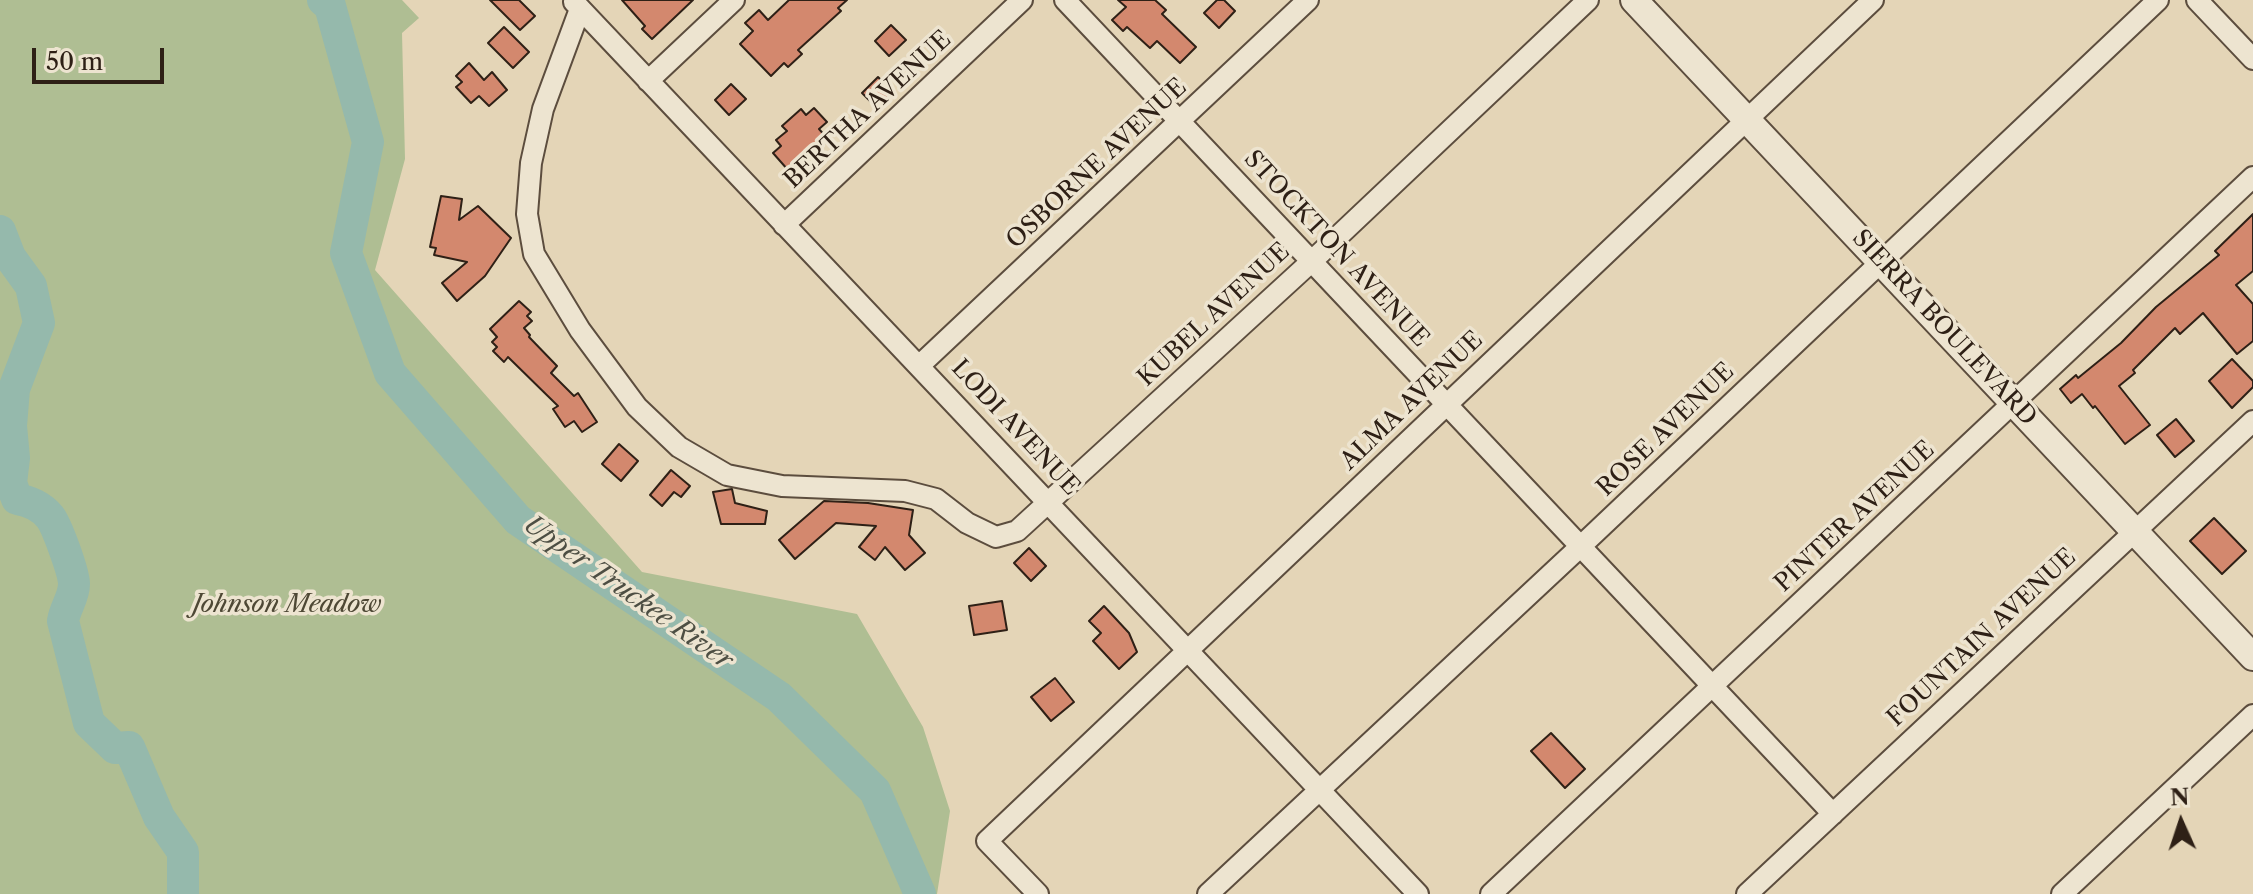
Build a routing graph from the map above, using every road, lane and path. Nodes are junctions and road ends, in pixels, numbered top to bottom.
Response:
1 (734, 0) edge
2 (1022, 0) edge
3 (1065, 0) edge
4 (1308, 0) edge
5 (1588, 0) edge
6 (1634, 0) edge
7 (1873, 0) edge
8 (2158, 0) edge
9 (2197, 0) edge
10 (576, 4) edge
11 (2253, 59) edge
12 (648, 81) junction
13 (1747, 119) junction
14 (1181, 122) junction
15 (2253, 177) edge
16 (784, 225) junction
17 (1312, 261) junction
18 (1880, 261) junction
19 (920, 365) junction
20 (2014, 403) junction
21 (1447, 404) junction
22 (2253, 421) edge
23 (1049, 503) junction
24 (2135, 531) junction
25 (1581, 546) junction
26 (1189, 650) junction
27 (2253, 657) edge
28 (1712, 686) junction
29 (2253, 715) edge
30 (1321, 789) junction
31 (1833, 814) junction
32 (1038, 894) edge
33 (1208, 894) edge
34 (1418, 894) edge
35 (1491, 894) edge
36 (1747, 894) edge
37 (2062, 894) edge

1 - 12 street
2 - 16 street, BERTHA AVENUE
3 - 14 street, STOCKTON AVENUE
4 - 14 street, OSBORNE AVENUE
5 - 17 street, KUBEL AVENUE
6 - 13 street, SIERRA BOULEVARD
7 - 13 street, ALMA AVENUE
8 - 18 street, ROSE AVENUE
9 - 11 street
10 - 12 street, LODI AVENUE
10 - 23 street, KUBEL AVENUE
12 - 16 street, LODI AVENUE
13 - 18 street, SIERRA BOULEVARD
13 - 21 street, ALMA AVENUE
14 - 17 street, STOCKTON AVENUE
14 - 19 street, OSBORNE AVENUE
15 - 20 street, PINTER AVENUE
16 - 19 street, LODI AVENUE
17 - 21 street, STOCKTON AVENUE
17 - 23 street, KUBEL AVENUE
18 - 20 street, SIERRA BOULEVARD
18 - 25 street, ROSE AVENUE
19 - 23 street, LODI AVENUE
20 - 24 street, SIERRA BOULEVARD
20 - 28 street, PINTER AVENUE
21 - 25 street, STOCKTON AVENUE
21 - 26 street, ALMA AVENUE
22 - 24 street, FOUNTAIN AVENUE
23 - 26 street, LODI AVENUE
24 - 27 street, SIERRA BOULEVARD
24 - 31 street, FOUNTAIN AVENUE
25 - 28 street, STOCKTON AVENUE
25 - 30 street, ROSE AVENUE
26 - 30 street, LODI AVENUE
26 - 32 street, ALMA AVENUE
28 - 31 street, STOCKTON AVENUE
28 - 35 street, PINTER AVENUE
29 - 37 street
30 - 33 street, ROSE AVENUE
30 - 34 street, LODI AVENUE
31 - 36 street, FOUNTAIN AVENUE

